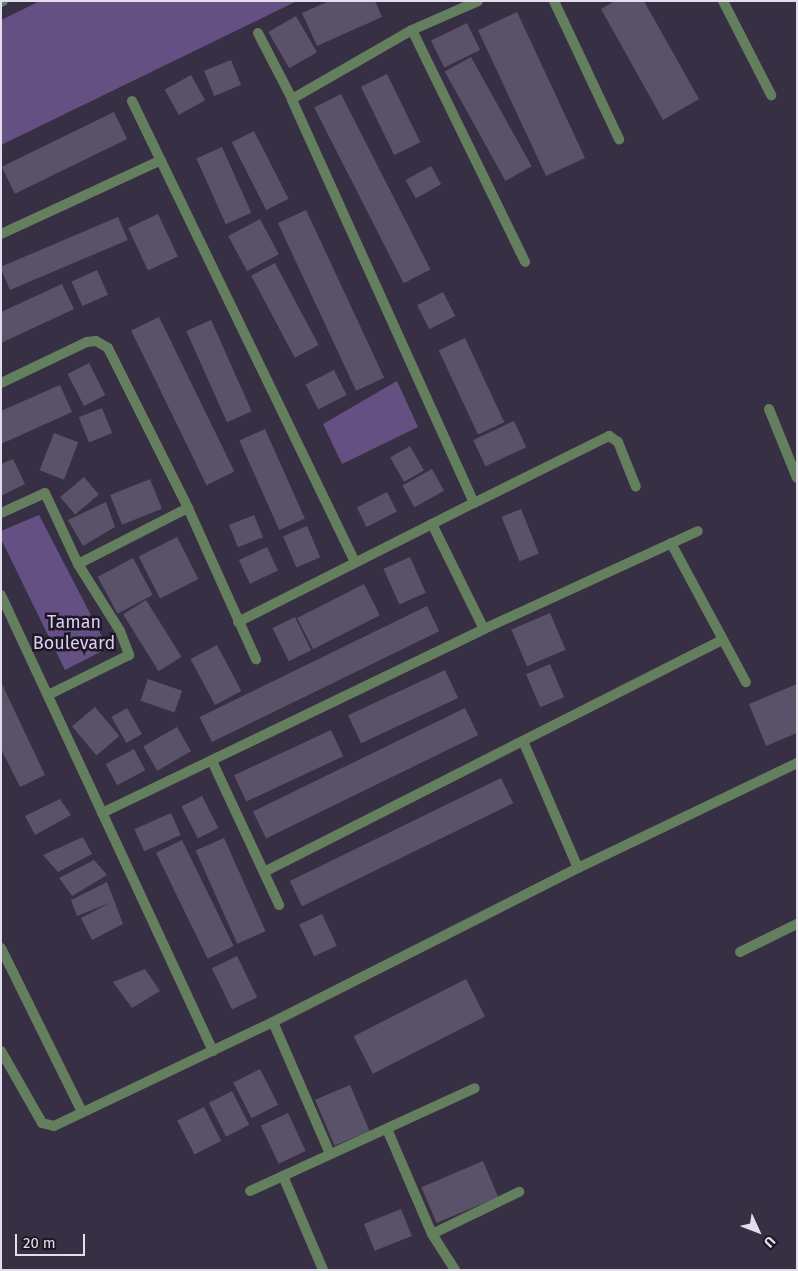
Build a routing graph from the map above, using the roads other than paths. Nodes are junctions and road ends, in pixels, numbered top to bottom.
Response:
1 (478, 1) edge
2 (554, 1) edge
3 (723, 1) edge
4 (412, 30) junction
5 (258, 33) dead end
6 (771, 95) dead end
7 (292, 98) junction
8 (132, 101) dead end
9 (619, 139) dead end
10 (161, 160) junction
11 (1, 234) edge
12 (525, 262) dead end
13 (1, 383) edge
14 (769, 409) dead end
15 (797, 478) edge
16 (636, 487) dead end
17 (474, 503) junction
18 (188, 508) junction
19 (1, 513) edge
20 (432, 524) junction
21 (698, 531) dead end
22 (671, 543) junction
23 (355, 562) junction
24 (78, 564) junction
25 (2, 601) edge
26 (238, 622) junction
27 (484, 629) junction
28 (722, 640) junction
29 (256, 659) dead end
30 (746, 682) dead end
31 (48, 695) junction
32 (524, 743) junction
33 (212, 761) junction
34 (797, 763) edge
35 (102, 813) junction
36 (578, 868) junction
37 (264, 872) junction
38 (279, 905) dead end
39 (797, 924) edge
40 (1, 948) edge
41 (740, 952) dead end
42 (274, 1022) junction
43 (1, 1051) edge
44 (213, 1051) junction
45 (475, 1088) dead end
46 (82, 1112) junction
47 (387, 1128) junction
48 (330, 1154) junction
49 (283, 1176) junction
50 (250, 1191) dead end
51 (519, 1192) dead end
52 (432, 1234) junction
53 (323, 1270) edge
54 (455, 1270) edge

1 - 4 street
2 - 9 street
3 - 6 street
4 - 7 street
4 - 12 street
5 - 7 street
7 - 17 street
8 - 10 street
10 - 11 street
10 - 23 street
13 - 18 street
14 - 15 street
16 - 17 street
17 - 20 street
18 - 24 street
18 - 26 street
19 - 24 street
20 - 23 street
20 - 27 street
21 - 22 street
22 - 27 street
22 - 28 street
23 - 26 street
24 - 31 street
25 - 31 street
26 - 29 street
27 - 33 street
28 - 30 street
28 - 32 street
31 - 35 street
32 - 36 street
32 - 37 street
33 - 35 street
33 - 37 street
34 - 36 street
35 - 44 street
36 - 42 street
37 - 38 street
39 - 41 street
40 - 46 street
42 - 44 street
42 - 48 street
43 - 46 street
44 - 46 street
45 - 47 street
47 - 48 street
47 - 52 street
48 - 49 street
49 - 50 street
49 - 53 street
51 - 52 street
52 - 54 street

